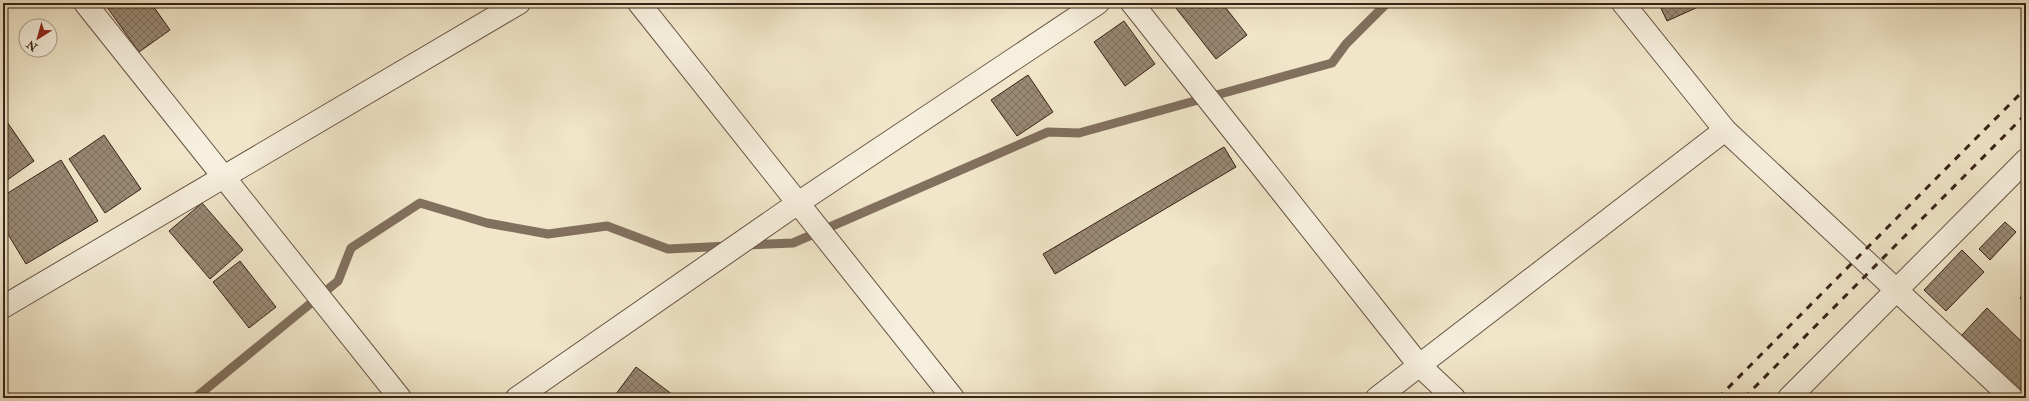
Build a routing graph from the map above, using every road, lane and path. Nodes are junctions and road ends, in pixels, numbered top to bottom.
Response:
1 (85, 3) edge
2 (519, 3) edge
3 (639, 3) edge
4 (1098, 3) edge
5 (1132, 3) edge
6 (1623, 3) edge
7 (1725, 130) junction
8 (2026, 160) edge
9 (224, 179) junction
10 (798, 203) junction
11 (1896, 290) junction
12 (3, 307) edge
13 (1420, 365) junction
14 (400, 398) edge
15 (517, 398) edge
16 (953, 398) edge
17 (1378, 398) edge
18 (1454, 398) edge
19 (1789, 398) edge
20 (2012, 398) edge

1 - 9 street
2 - 9 street
3 - 10 street
4 - 10 street
5 - 13 street
6 - 7 street
7 - 11 street
7 - 13 street
8 - 11 street
9 - 12 street
9 - 14 street
10 - 15 street
10 - 16 street
11 - 19 street
11 - 20 street
13 - 17 street
13 - 18 street

